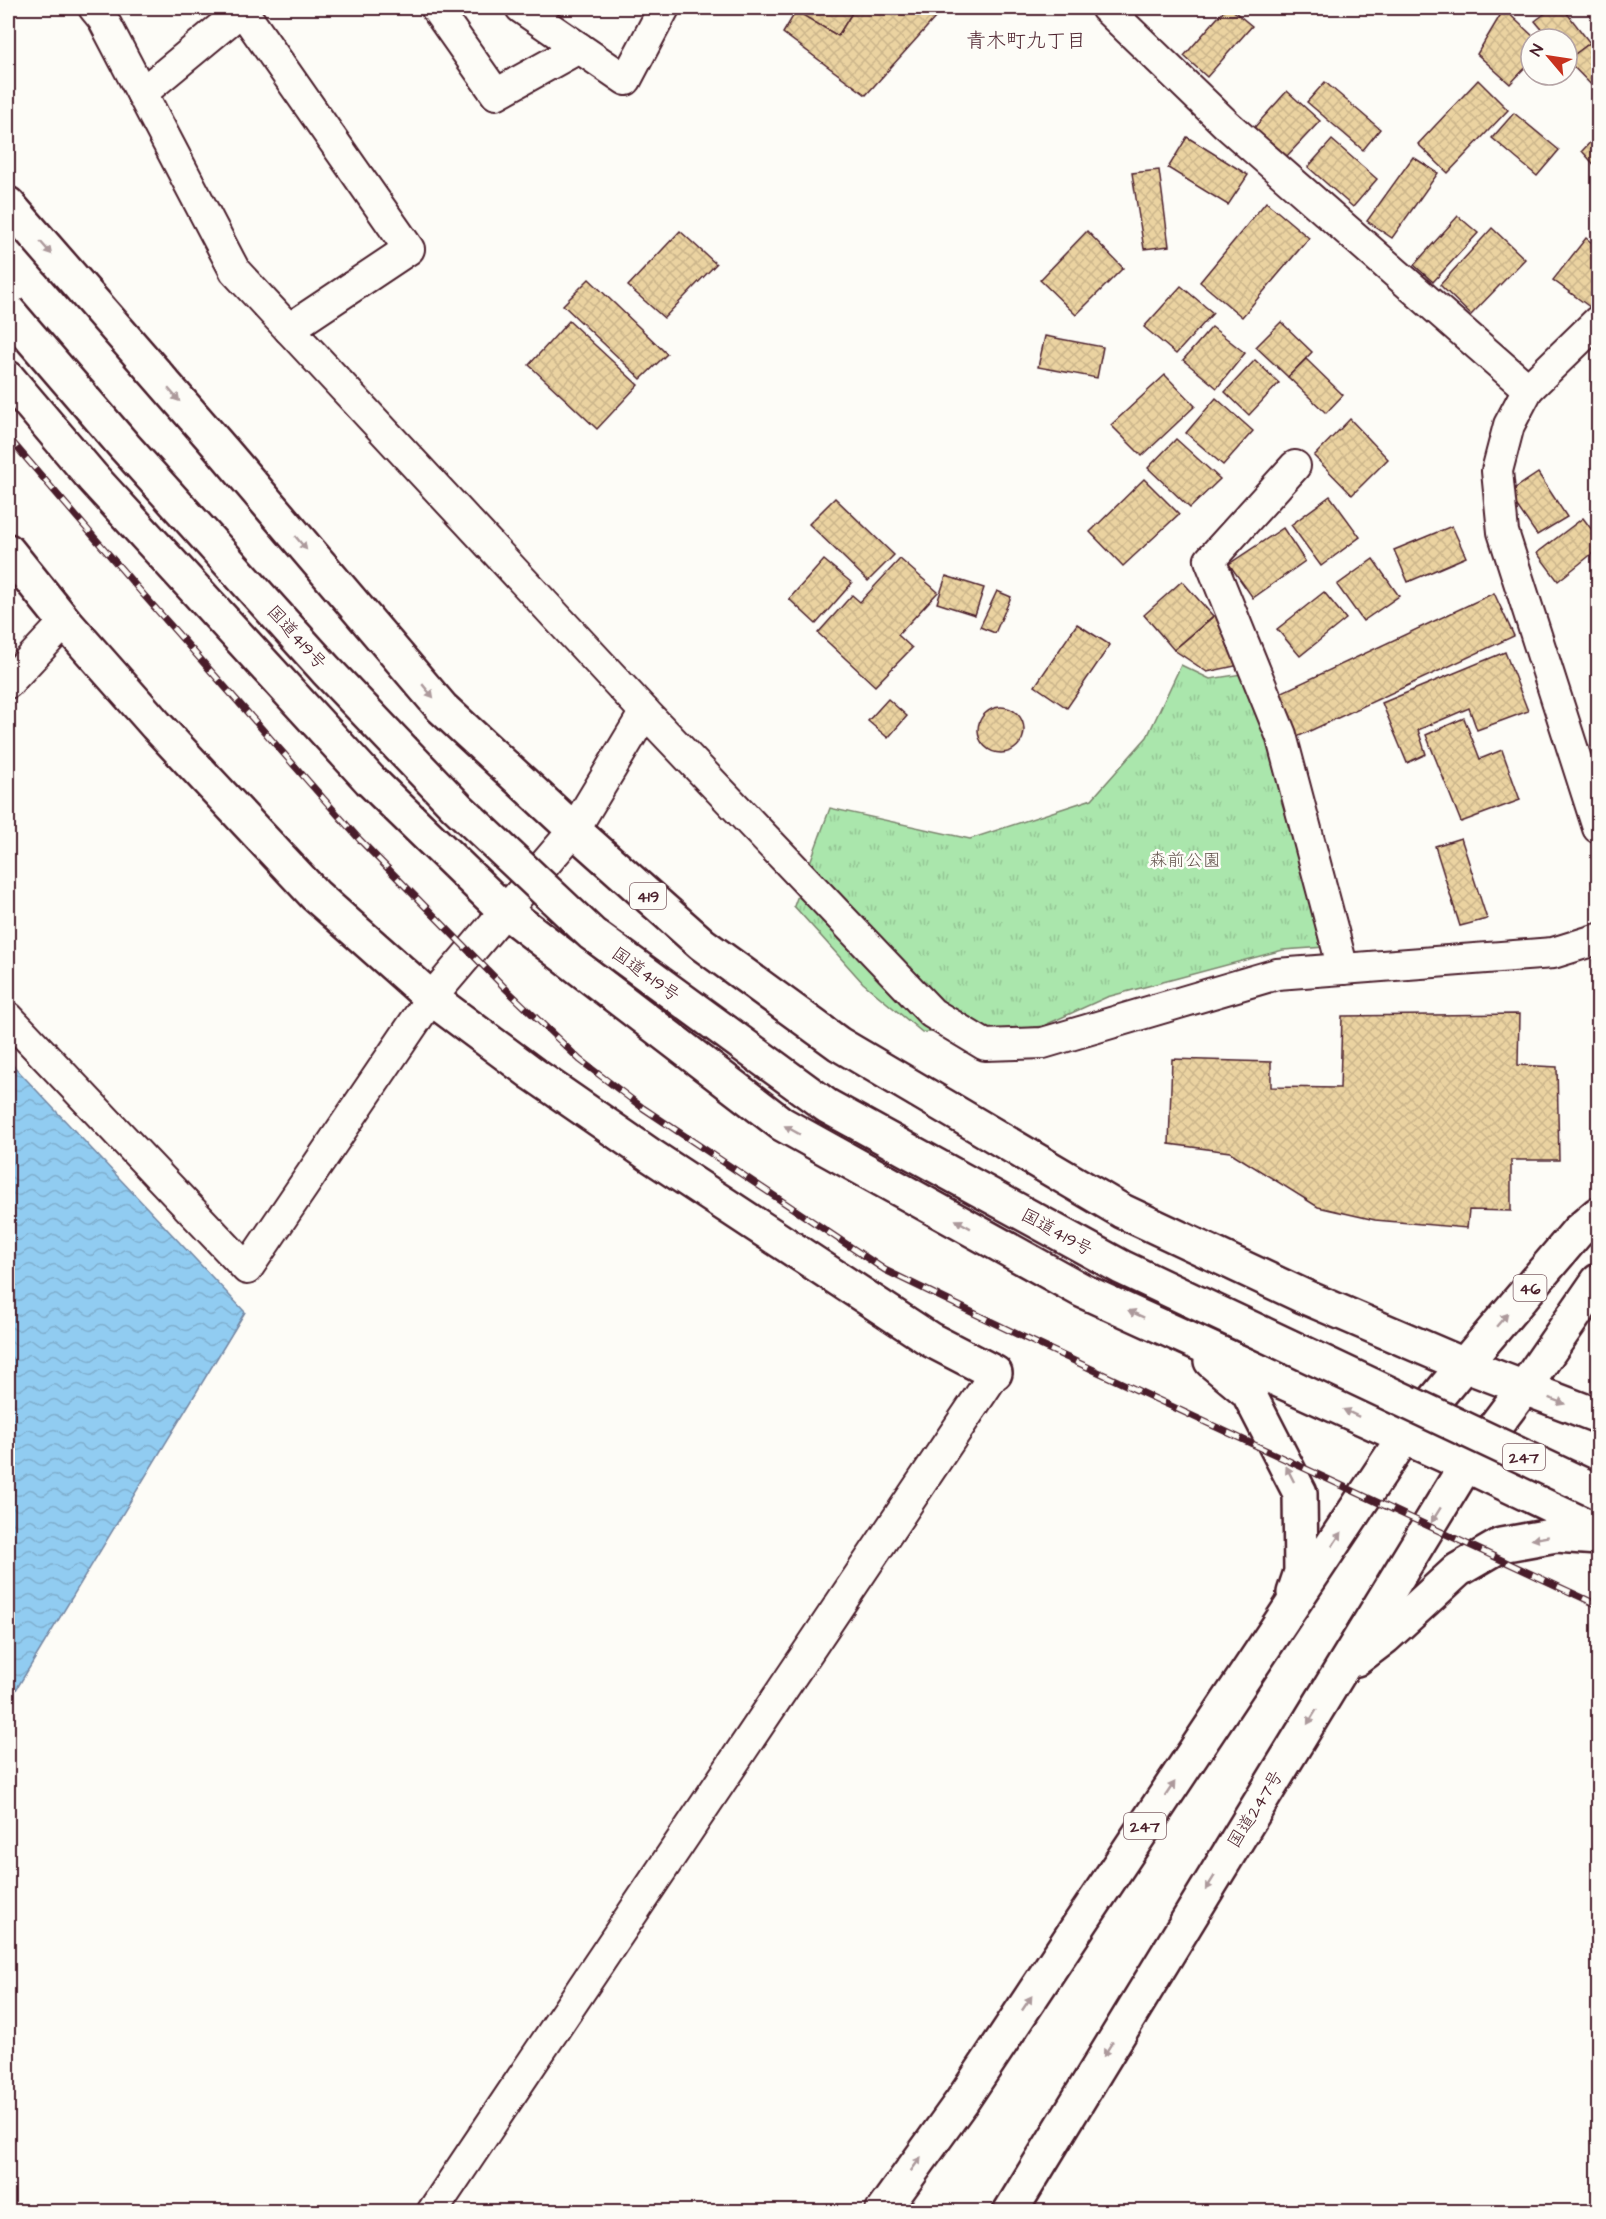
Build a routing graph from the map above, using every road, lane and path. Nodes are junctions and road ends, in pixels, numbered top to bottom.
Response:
1 (94, 8) edge
2 (440, 8) edge
3 (521, 8) edge
4 (664, 8) edge
5 (1106, 8) edge
6 (579, 48) junction
7 (142, 93) junction
8 (8, 204) edge
9 (8, 311) edge
10 (1599, 321) edge
11 (289, 329) junction
12 (8, 378) edge
13 (1528, 389) junction
14 (1295, 466) dead end
15 (8, 551) edge
16 (64, 622) junction
17 (8, 683) edge
18 (645, 712) junction
19 (1599, 828) edge
20 (574, 830) junction
21 (505, 911) junction
22 (1599, 939) edge
23 (1343, 969) junction
24 (431, 998) junction
25 (8, 1017) edge
26 (1599, 1214) edge
27 (1599, 1281) edge
28 (1177, 1333) junction
29 (1464, 1365) junction
30 (995, 1373) joint
31 (1524, 1388) junction
32 (1599, 1416) edge
33 (1404, 1437) junction
34 (1466, 1465) junction
35 (1599, 1492) edge
36 (1599, 1528) edge
37 (1599, 1538) edge
38 (1288, 1612) junction
39 (1338, 1674) junction
40 (432, 2211) edge
41 (882, 2211) edge
42 (1010, 2211) edge

1 - 7 street
2 - 6 street
3 - 6 street
4 - 6 street
5 - 13 street
7 - 11 street
7 - 11 street
8 -> 20 main road, 419
9 - 35 main road, 国道419号 / 247, bridge
10 - 13 street
11 - 18 street
12 - 21 main road
13 - 19 street
14 - 23 street
15 - 16 main road
16 - 17 street
16 - 24 main road
18 - 20 street
18 - 23 street
20 - 21 street
20 - 29 main road, 419
21 - 24 street
28 -> 21 main road
22 - 23 street
24 - 25 street
24 - 30 main road
29 -> 26 main road, 46
27 - 31 main road
33 -> 28 main road
38 -> 28 main road
29 - 31 main road
29 - 33 main road, 247
30 - 40 street
31 -> 32 main road
31 - 34 main road, 247
33 - 34 main road, 247
38 -> 33 main road, 247
34 - 36 main road, 247
34 -> 39 main road, 国道247号 / 247
37 -> 39 main road
41 -> 38 main road, 247
39 -> 42 main road, 国道247号 / 247

